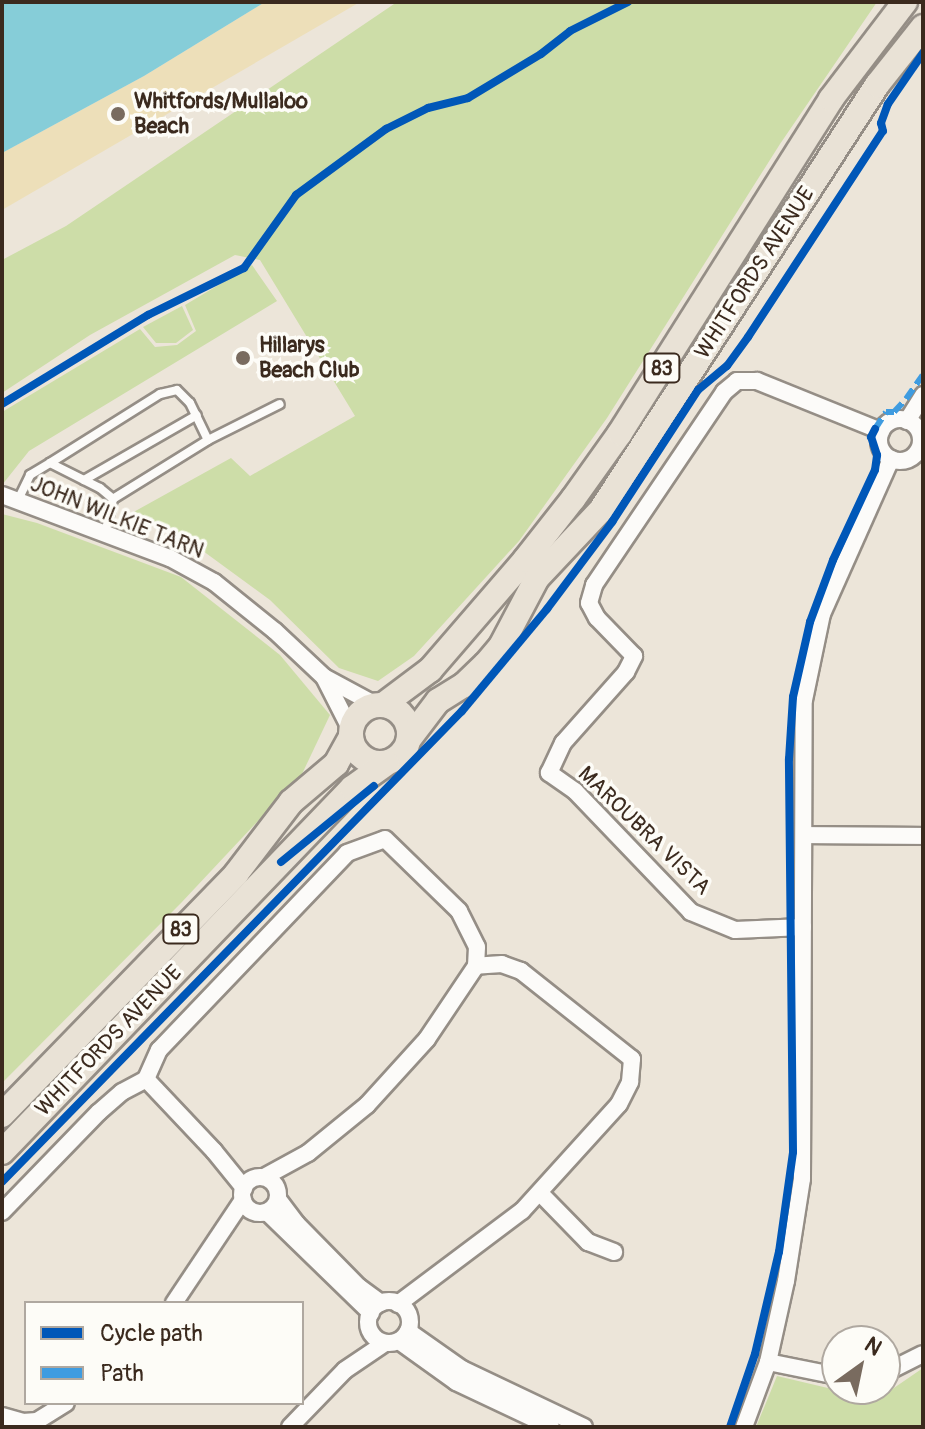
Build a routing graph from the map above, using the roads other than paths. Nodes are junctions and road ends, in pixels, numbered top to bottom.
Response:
1 (905, 2) edge
2 (923, 27) edge
3 (923, 395) edge
4 (280, 404) dead end
5 (197, 415) junction
6 (907, 421) junction
7 (881, 431) junction
8 (208, 440) junction
9 (891, 459) junction
10 (50, 463) junction
11 (84, 480) junction
12 (10, 498) edge
13 (113, 499) junction
14 (105, 533) junction
15 (324, 677) junction
16 (380, 705) junction
17 (351, 733) junction
18 (409, 739) junction
19 (387, 763) junction
20 (804, 835) junction
21 (923, 836) edge
22 (803, 927) junction
23 (476, 966) junction
24 (146, 1079) junction
25 (2, 1115) edge
26 (2, 1152) edge
27 (540, 1193) junction
28 (260, 1194) junction
29 (2, 1212) edge
30 (614, 1252) dead end
31 (175, 1301) edge
32 (390, 1323) junction
33 (923, 1354) edge
34 (768, 1362) junction
35 (901, 1365) edge
36 (821, 1373) edge
37 (63, 1405) edge
38 (2, 1416) edge
39 (24, 1425) edge
40 (290, 1427) edge
41 (551, 1427) edge
42 (584, 1427) edge
43 (744, 1427) edge

1 - 16 main road, WHITFORDS AVENUE / 83
2 - 18 main road, WHITFORDS AVENUE / 83
3 - 6 street
4 - 8 lane
5 - 8 lane
5 - 10 lane
5 - 11 lane
6 - 7 street
6 - 9 street
7 - 9 street
7 - 22 street, MAROUBRA VISTA
8 - 13 lane
9 - 20 street
10 - 11 lane
10 - 12 lane
11 - 13 lane
12 - 14 street, JOHN WILKIE TARN
13 - 14 lane
14 - 15 street, JOHN WILKIE TARN
15 - 16 street, JOHN WILKIE TARN
15 - 17 street, JOHN WILKIE TARN
16 - 17 main road, 83
16 - 18 main road
17 - 19 main road
17 - 25 main road, WHITFORDS AVENUE / 83
18 - 19 main road, 83
19 - 26 main road, WHITFORDS AVENUE / 83
20 - 21 street
20 - 22 street
22 - 34 street
23 - 24 street
23 - 27 street
23 - 28 street
24 - 28 street
24 - 29 street
27 - 30 street
27 - 32 street
28 - 31 street
28 - 32 street
32 - 40 street
32 - 41 street
32 - 42 street
33 - 35 street
34 - 36 street
34 - 43 street
37 - 39 street
38 - 39 street

